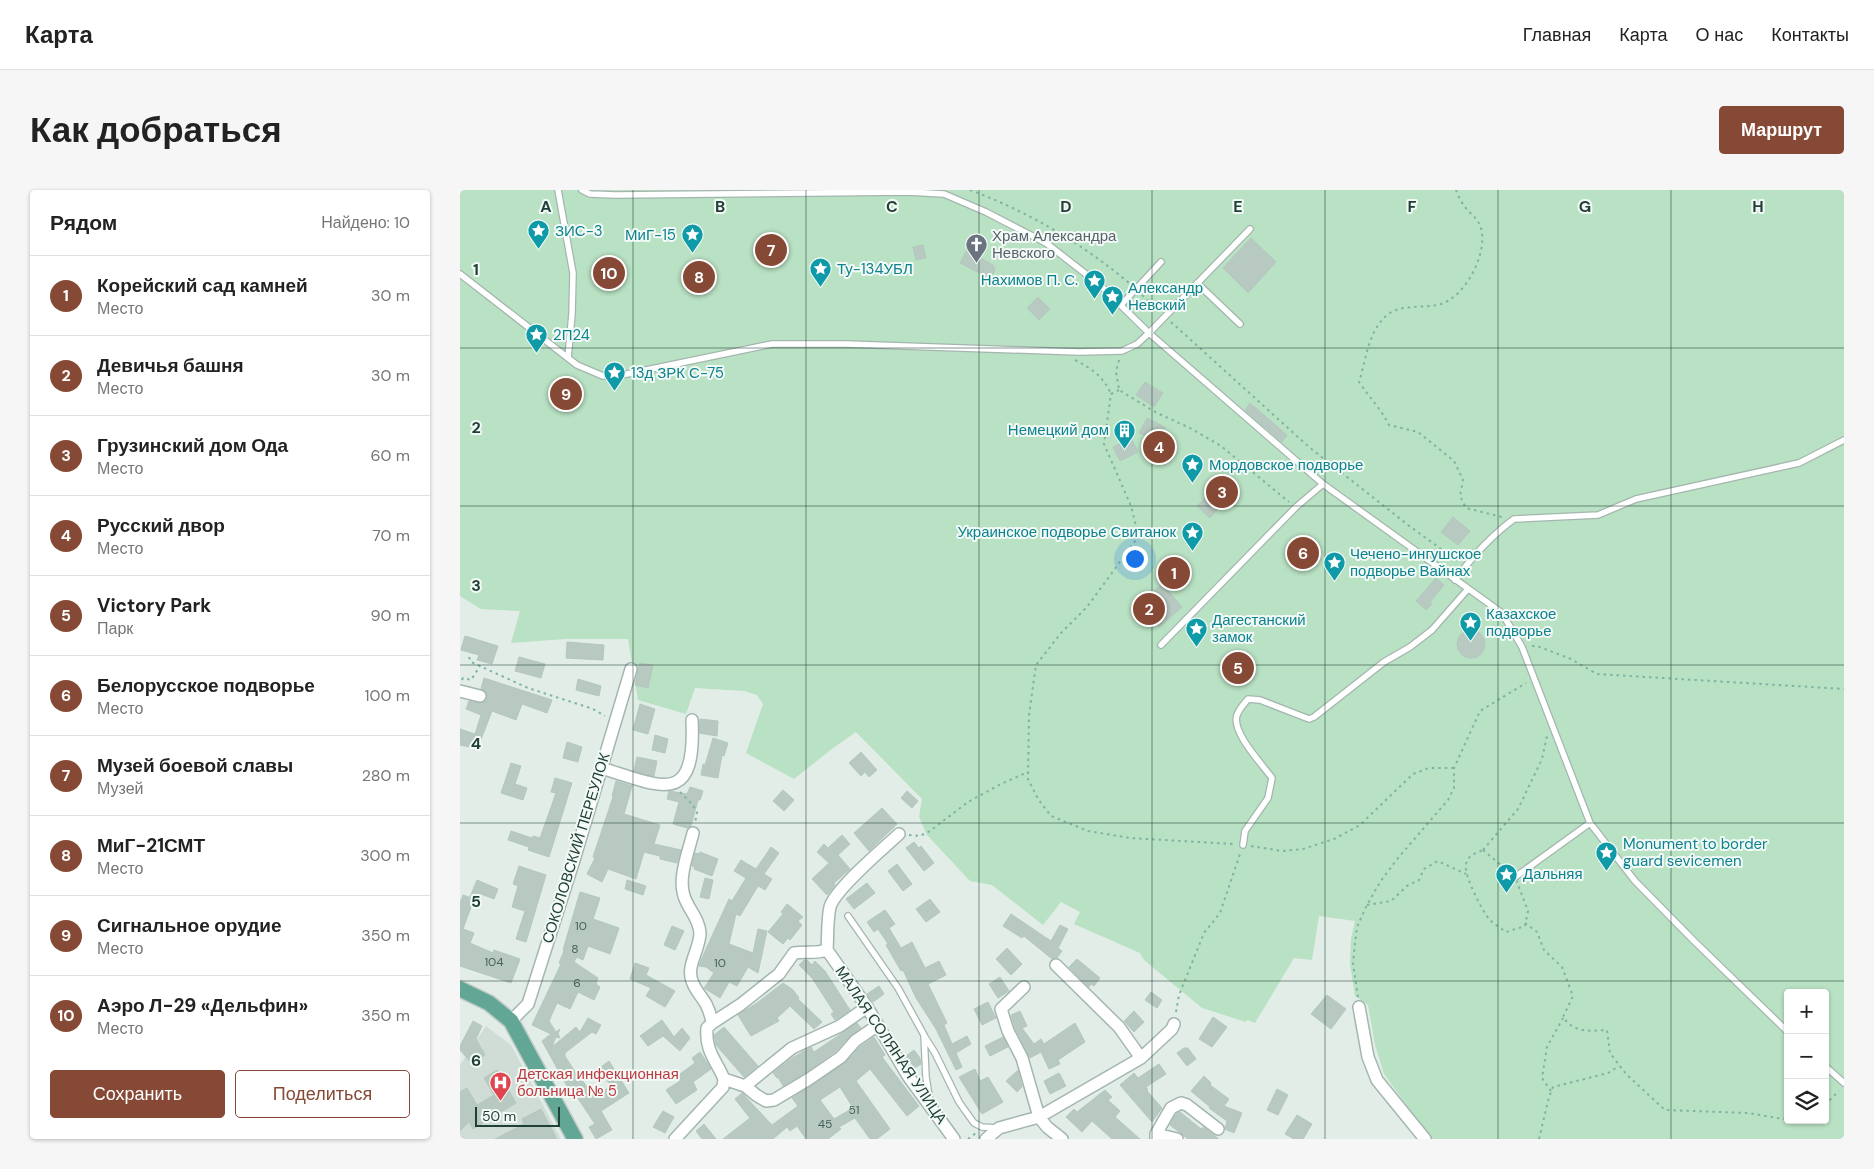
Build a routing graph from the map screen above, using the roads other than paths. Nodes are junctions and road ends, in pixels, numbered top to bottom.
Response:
1 (558, 190) edge
2 (582, 190) edge
3 (1250, 229) dead end
4 (1161, 262) dead end
5 (460, 274) edge
6 (1197, 283) junction
7 (1122, 305) junction
8 (1240, 324) dead end
9 (1149, 333) junction
10 (568, 358) junction
11 (1844, 440) edge
12 (1323, 484) junction
13 (1455, 580) junction
14 (1468, 589) junction
15 (1161, 645) dead end
16 (631, 669) dead end
17 (460, 691) edge
18 (480, 696) dead end
19 (692, 720) dead end
20 (601, 768) junction
21 (1590, 823) junction
22 (693, 833) road end
23 (900, 834) road end
24 (1243, 845) road end
25 (1515, 877) road end
26 (848, 916) dead end
27 (827, 950) junction
28 (1056, 965) dead end
29 (1024, 987) dead end
30 (460, 988) edge
31 (867, 1007) junction
32 (1359, 1007) road end
33 (511, 1021) junction
34 (712, 1023) junction
35 (1174, 1024) road end
36 (878, 1025) junction
37 (1784, 1028) edge
38 (924, 1035) junction
39 (1141, 1058) junction
40 (1829, 1070) edge
41 (724, 1079) junction
42 (1844, 1084) edge
43 (745, 1086) junction
44 (931, 1109) junction
45 (1039, 1117) junction
46 (1000, 1128) junction
47 (1218, 1128) dead end
48 (1156, 1137) edge
49 (575, 1139) edge
50 (675, 1139) edge
51 (954, 1139) edge
52 (986, 1139) edge
53 (1062, 1139) edge
54 (1177, 1139) edge
55 (1425, 1139) edge

1 - 10 lane
2 - 7 lane
3 - 6 lane
4 - 7 lane
5 - 10 lane
6 - 8 lane
6 - 9 lane
7 - 9 lane
9 - 10 lane
9 - 12 lane
11 - 13 lane
12 - 13 lane
12 - 15 lane
13 - 14 lane
14 - 21 lane
14 - 24 lane
16 - 20 street, СОКОЛОВСКИЙ ПЕРЕУЛОК
17 - 18 street
19 - 20 street
20 - 33 street, СОКОЛОВСКИЙ ПЕРЕУЛОК
21 - 25 lane
21 - 37 lane
22 - 34 street
23 - 27 street
26 - 38 lane
27 - 31 street, МАЛАЯ СОЛЯНАЯ УЛИЦА
27 - 34 street
28 - 39 street
29 - 45 street
30 - 33 main road
31 - 36 street, МАЛАЯ СОЛЯНАЯ УЛИЦА
31 - 43 street
32 - 55 street
33 - 49 main road
34 - 41 street
35 - 39 street
36 - 43 street
36 - 44 street, МАЛАЯ СОЛЯНАЯ УЛИЦА
38 - 44 lane
38 - 46 lane
39 - 45 street
40 - 42 lane
41 - 43 street
41 - 50 street
44 - 51 street, МАЛАЯ СОЛЯНАЯ УЛИЦА
45 - 46 street
45 - 53 street
46 - 52 street
47 - 48 street
48 - 54 street

